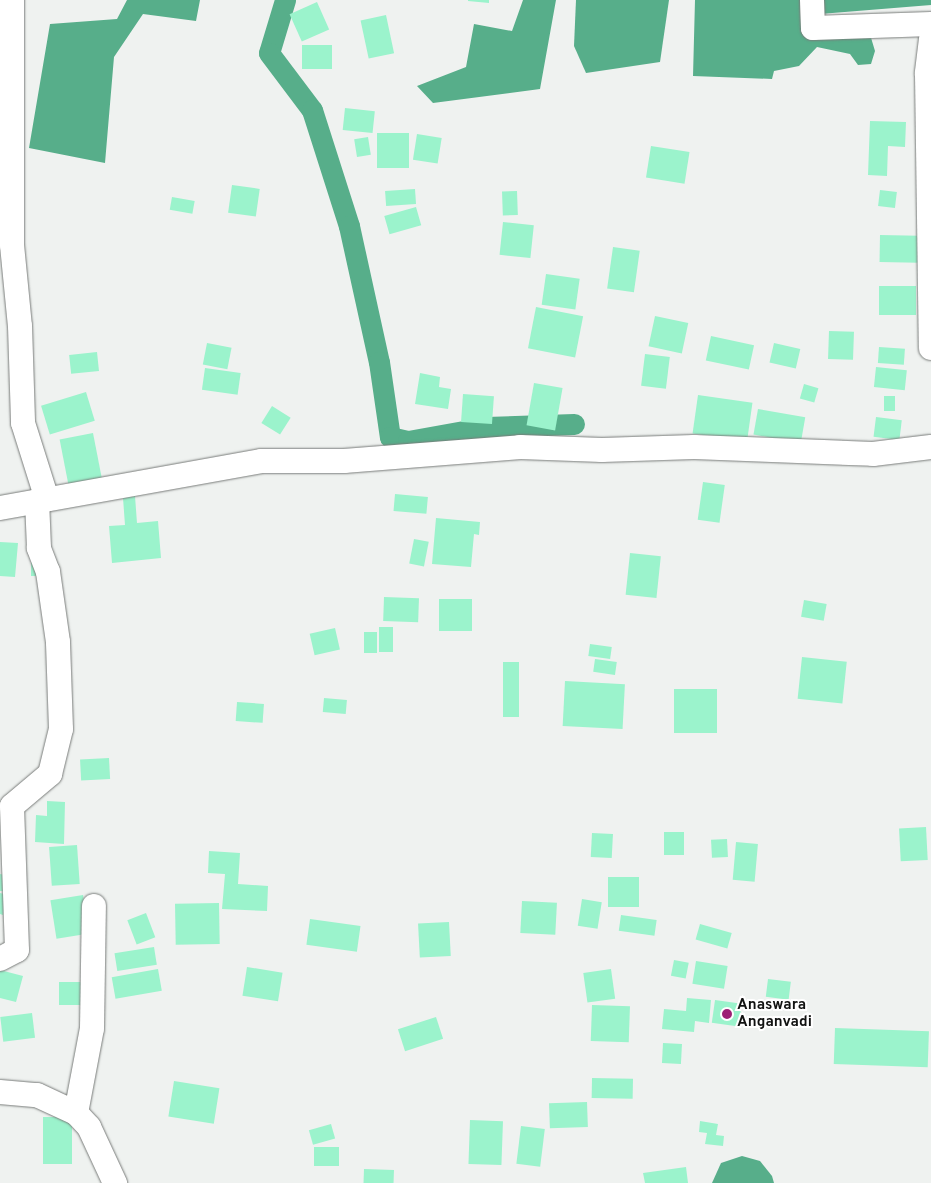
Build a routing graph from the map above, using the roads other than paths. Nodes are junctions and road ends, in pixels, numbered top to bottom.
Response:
1 (12, 0) edge
2 (812, 0) edge
3 (931, 24) edge
4 (931, 39) edge
5 (931, 348) edge
6 (931, 447) edge
7 (42, 500) junction
8 (0, 508) edge
9 (94, 906) dead end
10 (0, 959) edge
11 (0, 1092) edge
12 (76, 1113) junction
13 (114, 1183) edge

1 - 7 street
2 - 3 street
4 - 5 street
6 - 7 street
7 - 8 street
7 - 10 street
9 - 12 street
11 - 12 street
12 - 13 street

